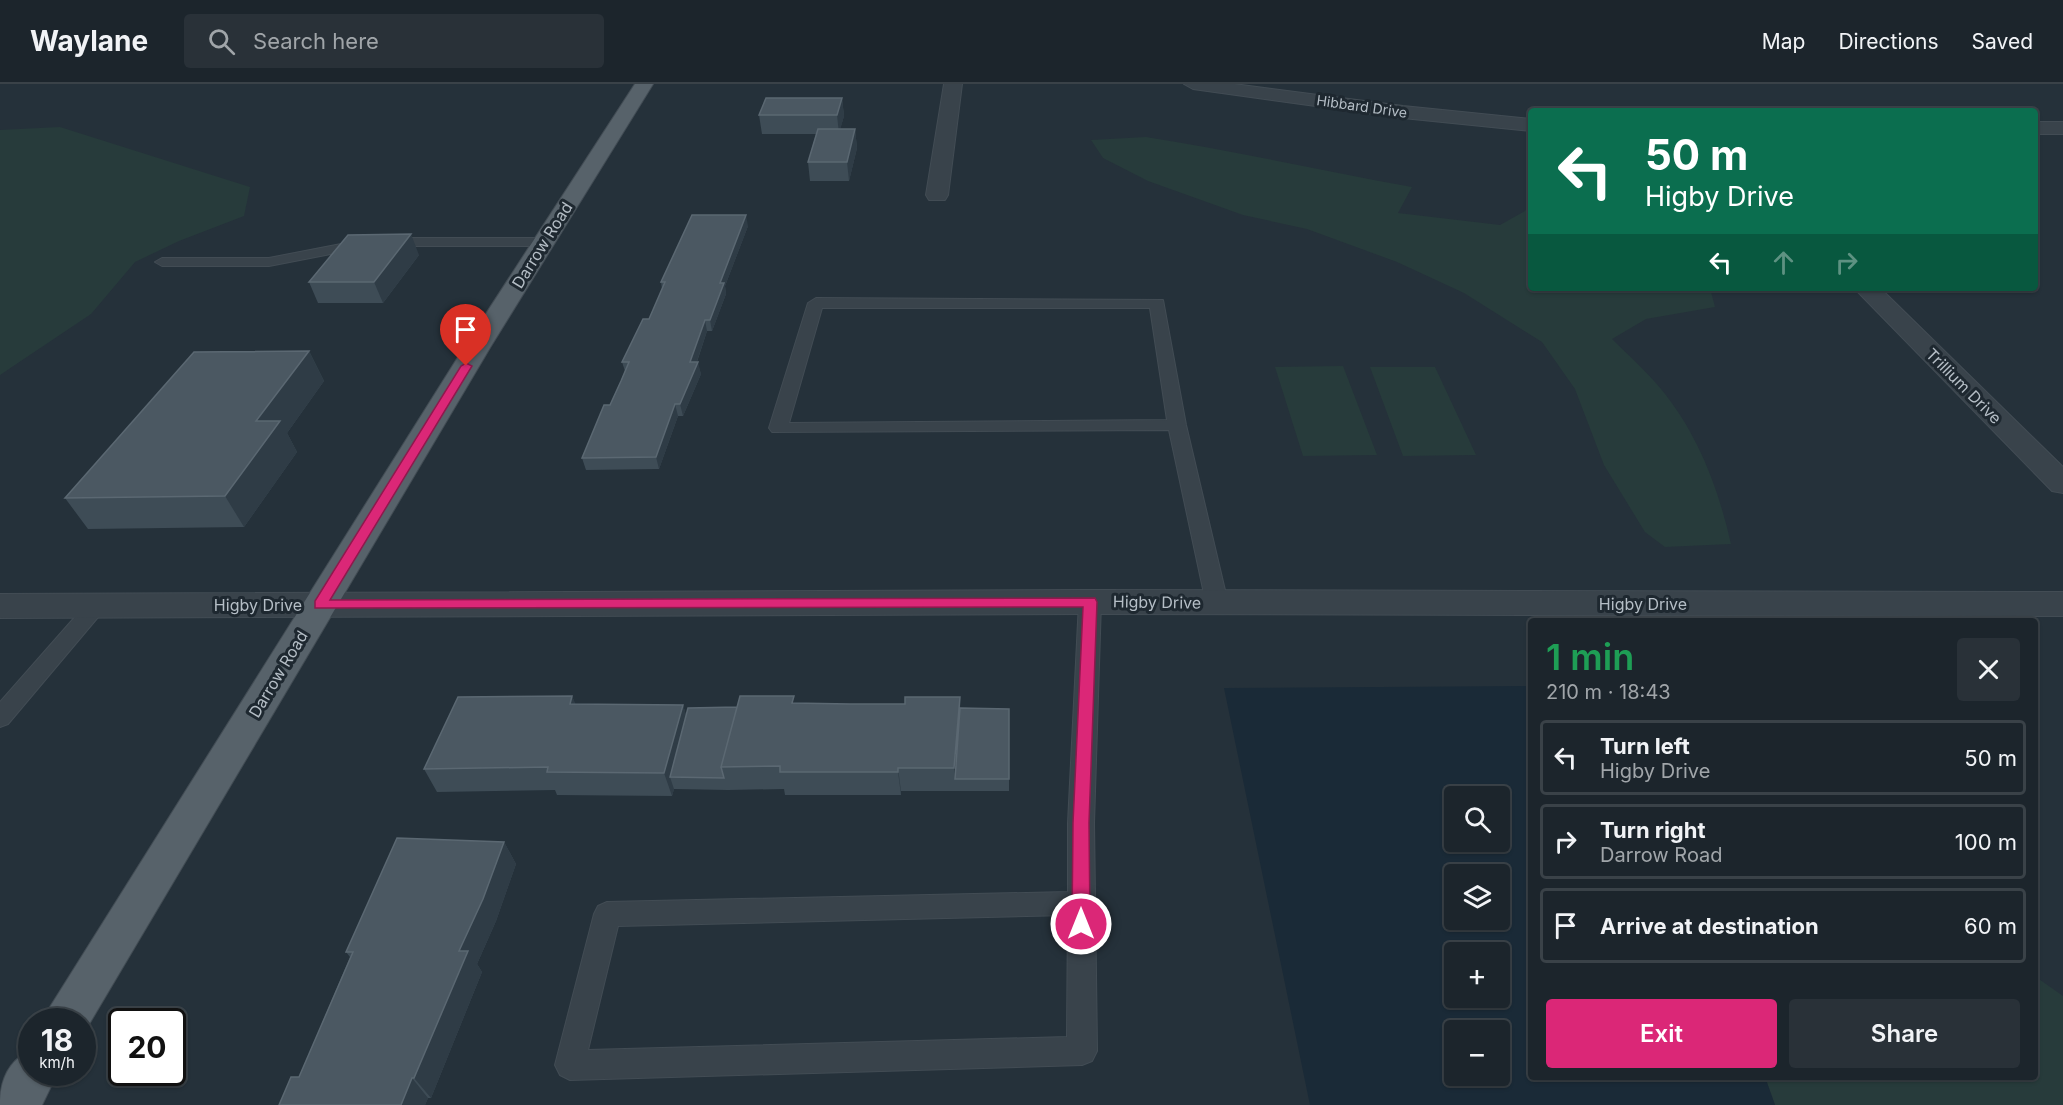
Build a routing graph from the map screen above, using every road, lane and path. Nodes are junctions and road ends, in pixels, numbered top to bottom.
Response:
1 (644, 84) edge
2 (953, 84) edge
3 (1193, 84) edge
4 (1320, 92) edge
5 (1528, 124) edge
6 (2038, 128) edge
7 (2063, 128) edge
8 (938, 195) dead end
9 (544, 242) junction
10 (162, 262) dead end
11 (1869, 291) edge
12 (1177, 425) junction
13 (2063, 484) edge
14 (1090, 602) junction
15 (1217, 603) junction
16 (2063, 604) edge
17 (97, 605) junction
18 (320, 605) junction
19 (0, 606) edge
20 (0, 718) edge
21 (1081, 903) junction
22 (75, 1008) edge
23 (27, 1086) edge
24 (15, 1105) edge

1 - 9 main road, Darrow Road
2 - 8 street
3 - 4 street, Hibbard Drive
4 - 5 street, Hibbard Drive
6 - 7 street
9 - 10 lane
9 - 18 main road, Darrow Road
11 - 13 street, Trillium Drive
12 - 12 lane
12 - 15 lane
14 - 15 street, Higby Drive
14 - 18 street, Higby Drive
14 - 21 lane
15 - 16 street, Higby Drive
17 - 18 street, Higby Drive
17 - 19 street, Higby Drive
17 - 20 lane
18 - 22 main road, Darrow Road
21 - 21 lane
23 - 24 main road

